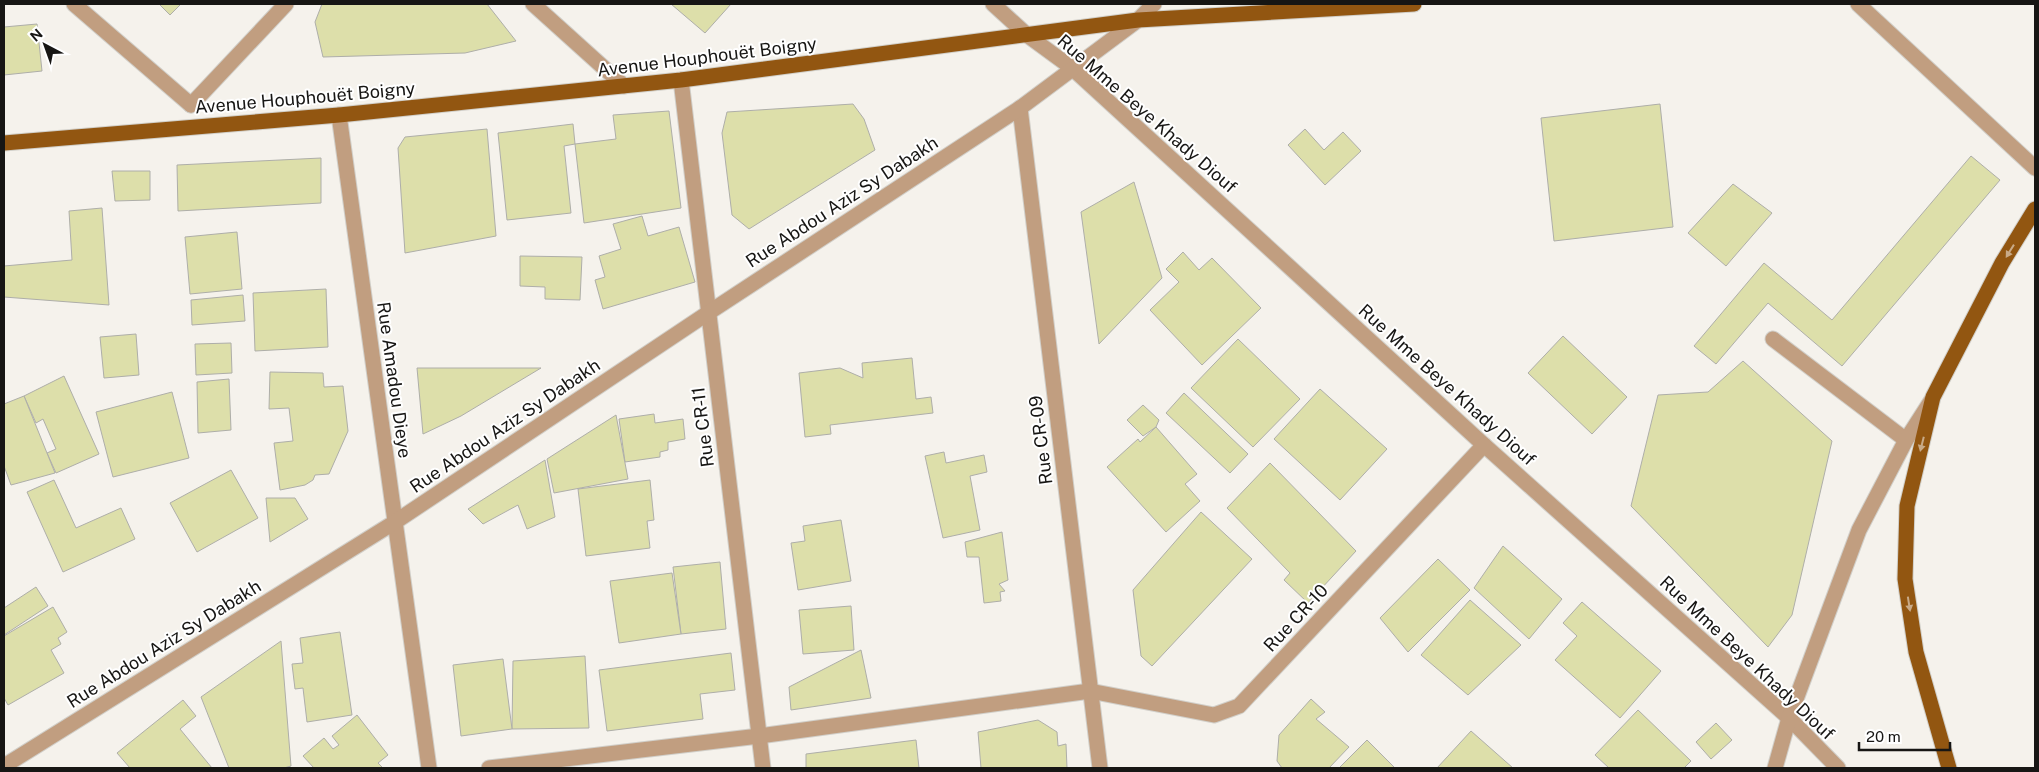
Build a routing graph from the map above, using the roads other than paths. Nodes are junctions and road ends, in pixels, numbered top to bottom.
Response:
1 (74, 4) edge
2 (286, 4) edge
3 (533, 4) edge
4 (993, 4) edge
5 (1154, 4) edge
6 (1414, 4) edge
7 (1858, 4) edge
8 (1138, 20) junction
9 (1027, 35) junction
10 (1072, 68) junction
11 (681, 80) junction
12 (624, 86) junction
13 (191, 105) junction
14 (1020, 108) junction
15 (338, 115) junction
16 (192, 127) junction
17 (4, 143) edge
18 (2035, 168) edge
19 (2035, 209) edge
20 (708, 312) junction
21 (1773, 339) dead end
22 (1934, 397) junction
23 (1906, 440) junction
24 (1484, 445) junction
25 (395, 522) junction
26 (1090, 691) junction
27 (1789, 718) junction
28 (759, 736) junction
29 (4, 766) edge
30 (429, 768) edge
31 (489, 768) edge
32 (763, 768) edge
33 (1100, 768) edge
34 (1774, 768) edge
35 (1838, 768) edge
36 (1949, 768) edge

1 - 13 street
2 - 13 street
3 - 12 street
4 - 9 street, Rue Mme Beye Khady Diouf
5 - 8 street, Rue Abdou Aziz Sy Dabakh
6 - 8 main road, Avenue Houphouët Boigny
7 - 18 street
8 - 9 main road, Avenue Houphouët Boigny
8 - 10 street, Rue Abdou Aziz Sy Dabakh
9 - 10 street, Rue Mme Beye Khady Diouf
9 - 11 main road, Avenue Houphouët Boigny
10 - 14 street, Rue Abdou Aziz Sy Dabakh
10 - 24 street, Rue Mme Beye Khady Diouf
11 - 12 main road, Avenue Houphouët Boigny
11 - 20 street, Rue CR-11
12 - 15 main road, Avenue Houphouët Boigny
13 - 16 street
14 - 20 street, Rue Abdou Aziz Sy Dabakh
14 - 26 street, Rue CR-09
15 - 16 main road, Avenue Houphouët Boigny
15 - 25 street, Rue Amadou Dieye
16 - 17 main road, Avenue Houphouët Boigny
19 -> 22 main road
20 - 25 street, Rue Abdou Aziz Sy Dabakh
20 - 28 street, Rue CR-11
21 - 23 street
22 - 23 street
22 -> 36 main road
23 - 27 street
24 - 26 street, Rue CR-10
24 - 27 street, Rue Mme Beye Khady Diouf
25 - 29 street, Rue Abdou Aziz Sy Dabakh
25 - 30 street, Rue Amadou Dieye
26 - 28 street, Rue CR-10
26 - 33 street, Rue CR-09
27 - 34 street
27 - 35 street, Rue Mme Beye Khady Diouf
28 - 31 street, Rue CR-10
28 - 32 street, Rue CR-11

